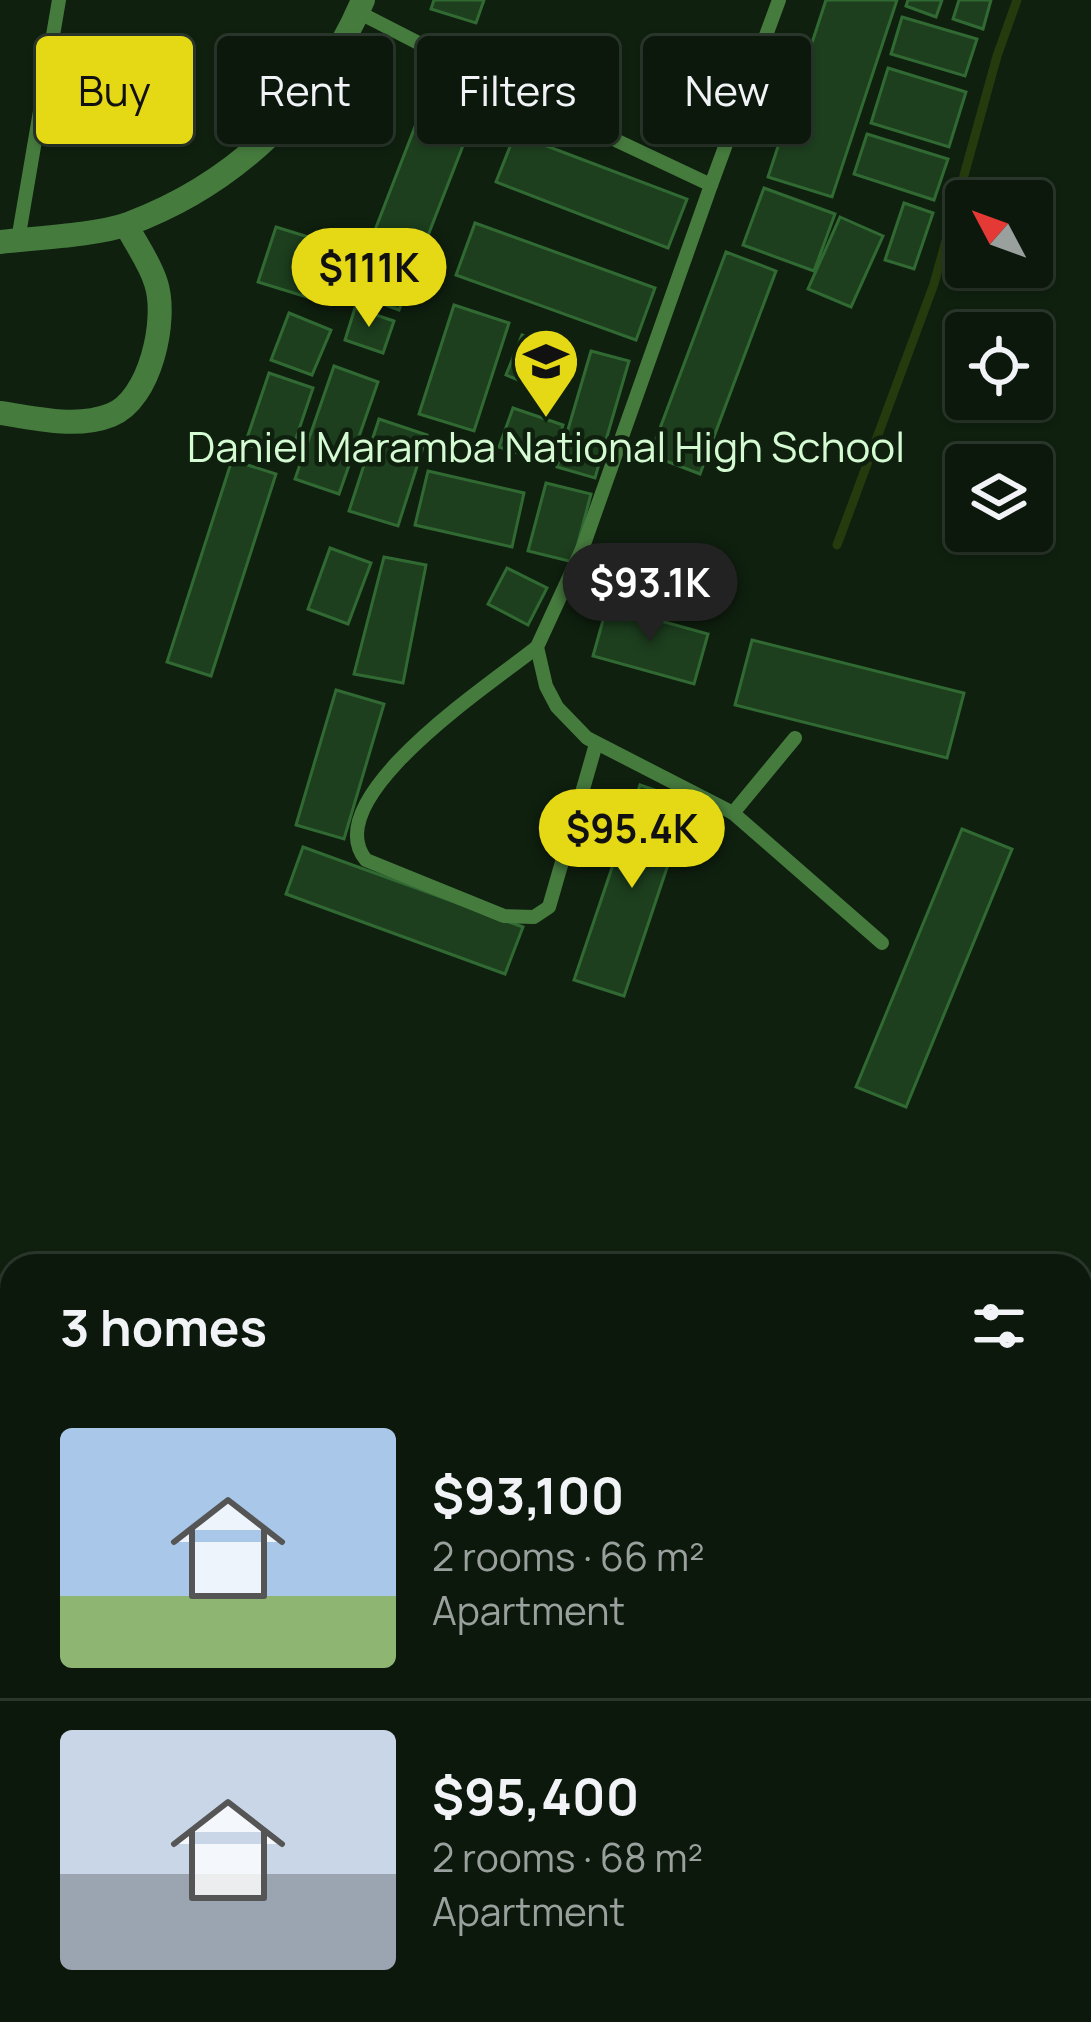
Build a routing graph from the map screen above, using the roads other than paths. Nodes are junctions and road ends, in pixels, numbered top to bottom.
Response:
1 (59, 0) edge
2 (779, 0) edge
3 (361, 6) edge
4 (711, 185) junction
5 (126, 225) junction
6 (9, 241) edge
7 (0, 413) edge
8 (537, 647) junction
9 (795, 738) dead end
10 (596, 744) junction
11 (733, 813) junction
12 (882, 943) dead end

1 - 6 lane
2 - 4 lane
3 - 4 lane
3 - 5 street
4 - 8 lane
5 - 6 street
5 - 7 street
8 - 10 lane
8 - 10 lane
9 - 11 lane
10 - 11 lane
11 - 12 lane

